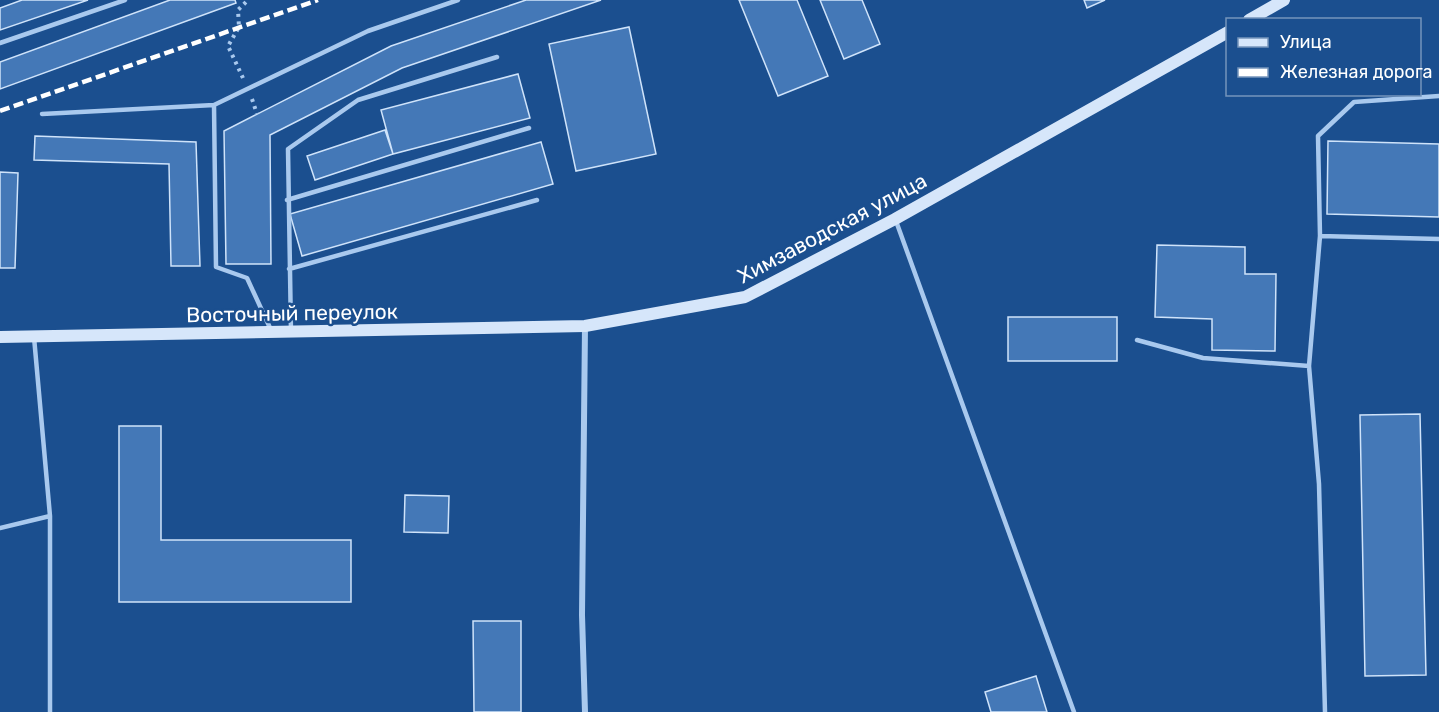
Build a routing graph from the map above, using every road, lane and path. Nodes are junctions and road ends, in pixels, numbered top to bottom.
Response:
1 (125, 0) edge
2 (248, 0) edge
3 (458, 0) edge
4 (1284, 0) edge
5 (1269, 4) edge
6 (1252, 18) edge
7 (1226, 33) edge
8 (0, 43) edge
9 (228, 46) dead end
10 (497, 57) dead end
11 (1439, 96) edge
12 (213, 105) junction
13 (42, 114) dead end
14 (529, 128) dead end
15 (287, 200) junction
16 (537, 200) dead end
17 (895, 219) junction
18 (1320, 236) junction
19 (1439, 239) edge
20 (289, 269) junction
21 (585, 326) junction
22 (272, 333) junction
23 (291, 333) junction
24 (0, 337) edge
25 (34, 337) junction
26 (1137, 340) dead end
27 (1309, 366) junction
28 (50, 516) junction
29 (0, 528) edge
30 (50, 712) edge
31 (585, 712) edge
32 (1074, 712) edge
33 (1325, 712) edge

1 - 8 lane
2 - 9 path
3 - 12 lane
4 - 5 street
5 - 6 street
7 - 17 street, Химзаводская улица
10 - 15 lane
11 - 18 lane
12 - 13 lane
12 - 22 lane
14 - 15 lane
15 - 20 lane
16 - 20 lane
17 - 21 street, Химзаводская улица
17 - 32 lane
18 - 19 lane
18 - 27 lane
20 - 23 lane
21 - 23 street, Восточный переулок
21 - 31 street
22 - 23 street, Восточный переулок
22 - 25 street, Восточный переулок
24 - 25 street, Восточный переулок
25 - 28 lane
26 - 27 lane
27 - 33 lane
28 - 29 lane
28 - 30 lane

